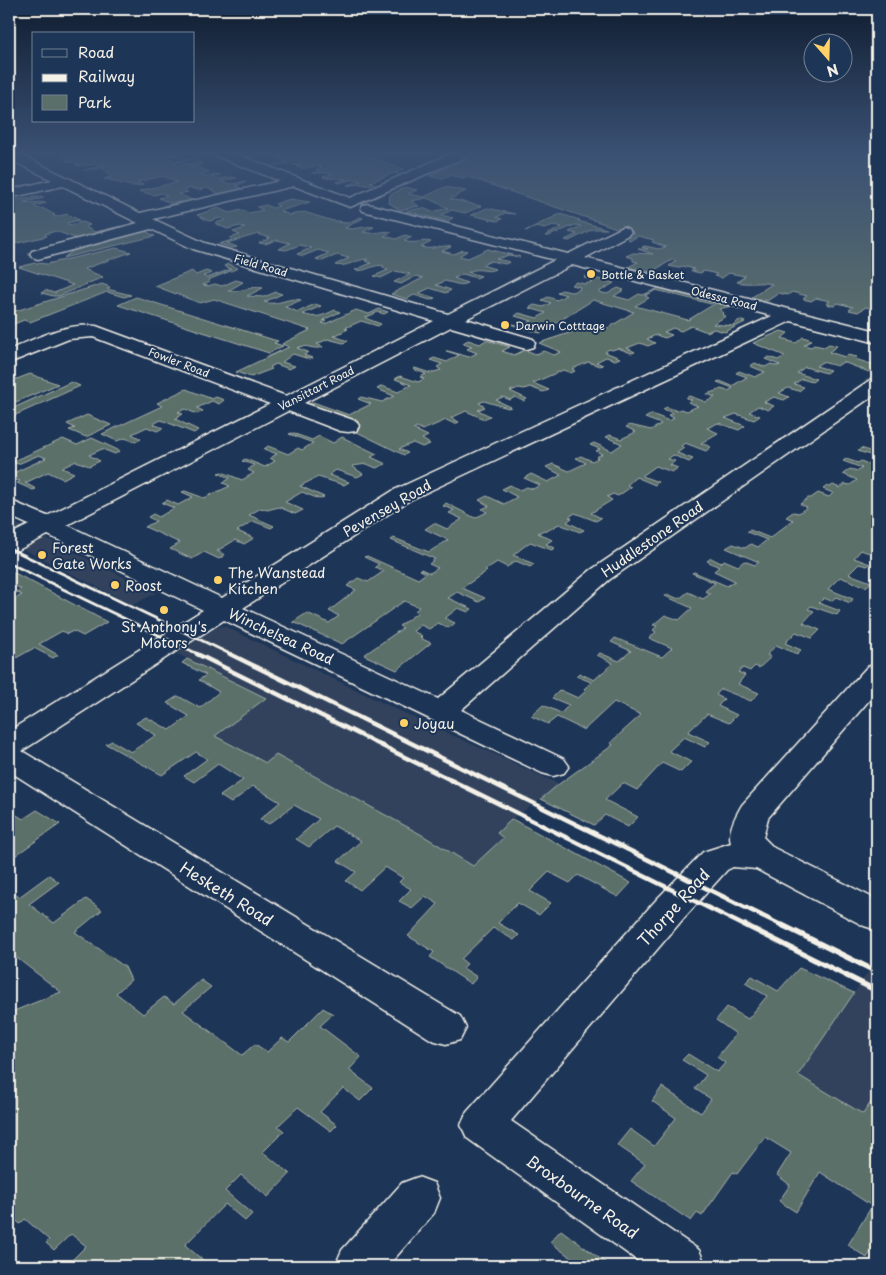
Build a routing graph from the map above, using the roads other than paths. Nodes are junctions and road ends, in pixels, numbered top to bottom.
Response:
1 (128, 212) edge
2 (178, 212) edge
3 (386, 212) edge
4 (146, 221) junction
5 (623, 232) dead end
6 (38, 254) dead end
7 (568, 259) junction
8 (790, 314) junction
9 (448, 320) junction
10 (877, 337) edge
11 (526, 343) dead end
12 (9, 357) edge
13 (877, 384) edge
14 (286, 403) junction
15 (348, 426) dead end
16 (9, 507) edge
17 (47, 525) junction
18 (9, 544) edge
19 (223, 608) junction
20 (877, 673) edge
21 (441, 712) junction
22 (9, 745) edge
23 (9, 757) edge
24 (553, 766) dead end
25 (762, 857) junction
26 (877, 916) edge
27 (446, 1028) dead end
28 (482, 1125) joint
29 (418, 1198) dead end
30 (358, 1266) edge
31 (683, 1266) edge

1 - 4 street, Field Road
2 - 4 street
3 - 7 street, Odessa Road
4 - 6 street
4 - 9 street, Field Road
5 - 7 street, Vansittart Road
7 - 8 street, Odessa Road
7 - 9 street, Vansittart Road
8 - 10 street, Odessa Road
8 - 19 street, Pevensey Road
9 - 11 street, Field Road
9 - 14 street, Vansittart Road
12 - 14 street, Fowler Road
13 - 21 street, Huddlestone Road
14 - 15 street, Fowler Road
14 - 17 street, Vansittart Road
16 - 17 street, Winchelsea Road
17 - 18 street, Vansittart Road
17 - 19 street, Winchelsea Road
19 - 21 street, Winchelsea Road
19 - 22 street, Pevensey Road
20 - 25 street
21 - 24 street, Winchelsea Road
23 - 27 street, Hesketh Road
25 - 26 street
25 - 28 street, Thorpe Road
28 - 31 street, Broxbourne Road
29 - 30 street

